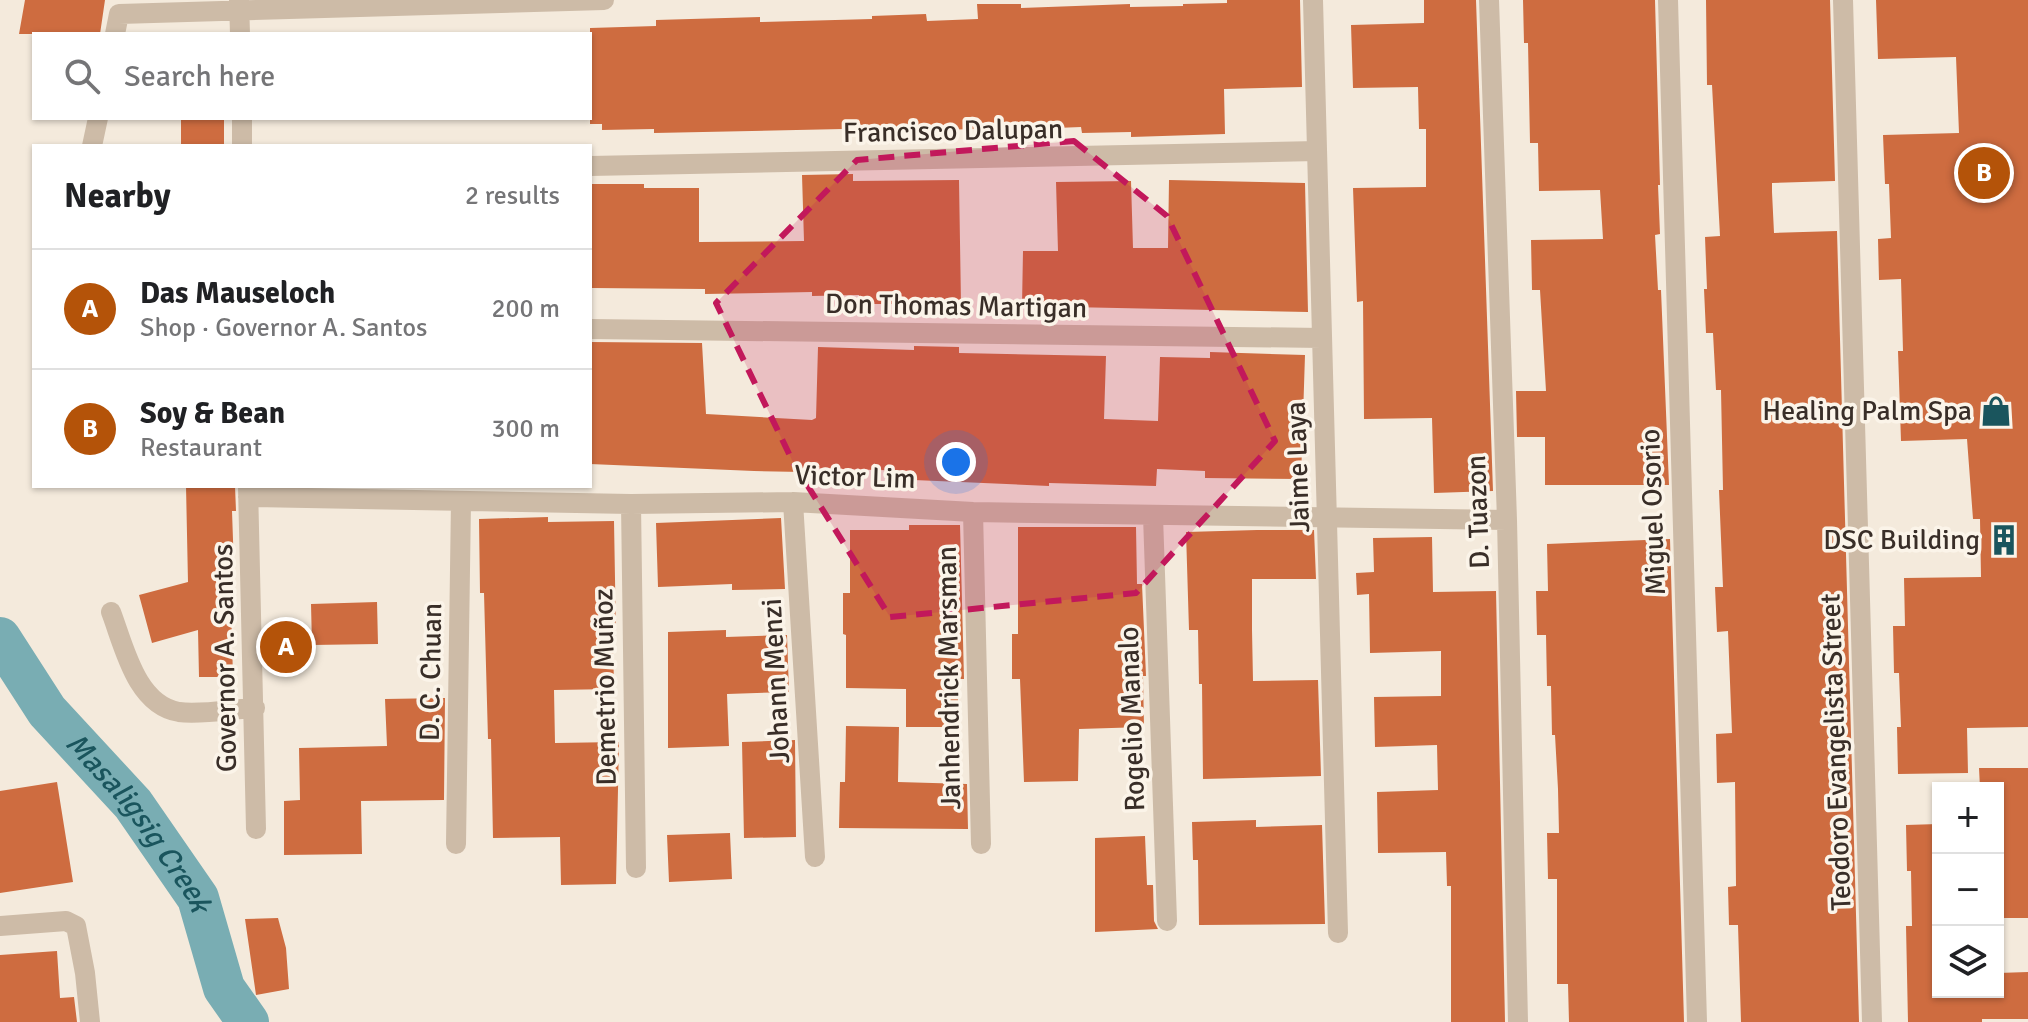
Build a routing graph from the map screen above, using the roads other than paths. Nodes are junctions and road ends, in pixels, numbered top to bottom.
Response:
1 (604, 0) edge
2 (1313, 0) edge
3 (1489, 0) edge
4 (1668, 0) edge
5 (1843, 0) edge
6 (239, 6) edge
7 (115, 32) edge
8 (240, 32) edge
9 (98, 120) edge
10 (242, 120) edge
11 (92, 144) edge
12 (242, 144) edge
13 (1317, 151) junction
14 (592, 166) edge
15 (592, 329) edge
16 (1322, 338) junction
17 (248, 492) edge
18 (461, 501) junction
19 (793, 502) junction
20 (631, 504) junction
21 (973, 512) junction
22 (1153, 516) junction
23 (1328, 518) junction
24 (1507, 520) junction
25 (111, 612) dead end
26 (255, 708) junction
27 (256, 829) dead end
28 (456, 844) dead end
29 (981, 844) dead end
30 (815, 857) dead end
31 (636, 868) dead end
32 (1167, 921) dead end
33 (0, 926) edge
34 (1338, 933) dead end
35 (90, 1022) edge
36 (1518, 1022) edge
37 (1697, 1022) edge
38 (1872, 1022) edge

1 - 6 street
2 - 13 street, Jaime Laya
3 - 24 street, D. Tuazon
4 - 37 street, Miguel Osorio
5 - 38 street, Teodoro Evangelista Street
6 - 7 street
6 - 8 street
9 - 11 street
10 - 12 street
13 - 14 street, Francisco Dalupan
13 - 16 street, Jaime Laya
15 - 16 street, Don Thomas Martigan
16 - 23 street, Jaime Laya
17 - 18 street, Victor Lim
17 - 26 street, Governor A. Santos
18 - 20 street, Victor Lim
18 - 28 street, D. C. Chuan
19 - 20 street, Victor Lim
19 - 21 street, Victor Lim
19 - 30 street, Johann Menzi
20 - 31 street, Demetrio Muñoz
21 - 22 street, Victor Lim
21 - 29 street, Janhendrick Marsman
22 - 23 street, Victor Lim
22 - 32 street, Rogelio Manalo
23 - 24 street, Victor Lim
23 - 34 street, Jaime Laya
24 - 36 street, D. Tuazon
25 - 26 street
26 - 27 street, Governor A. Santos
33 - 35 street

